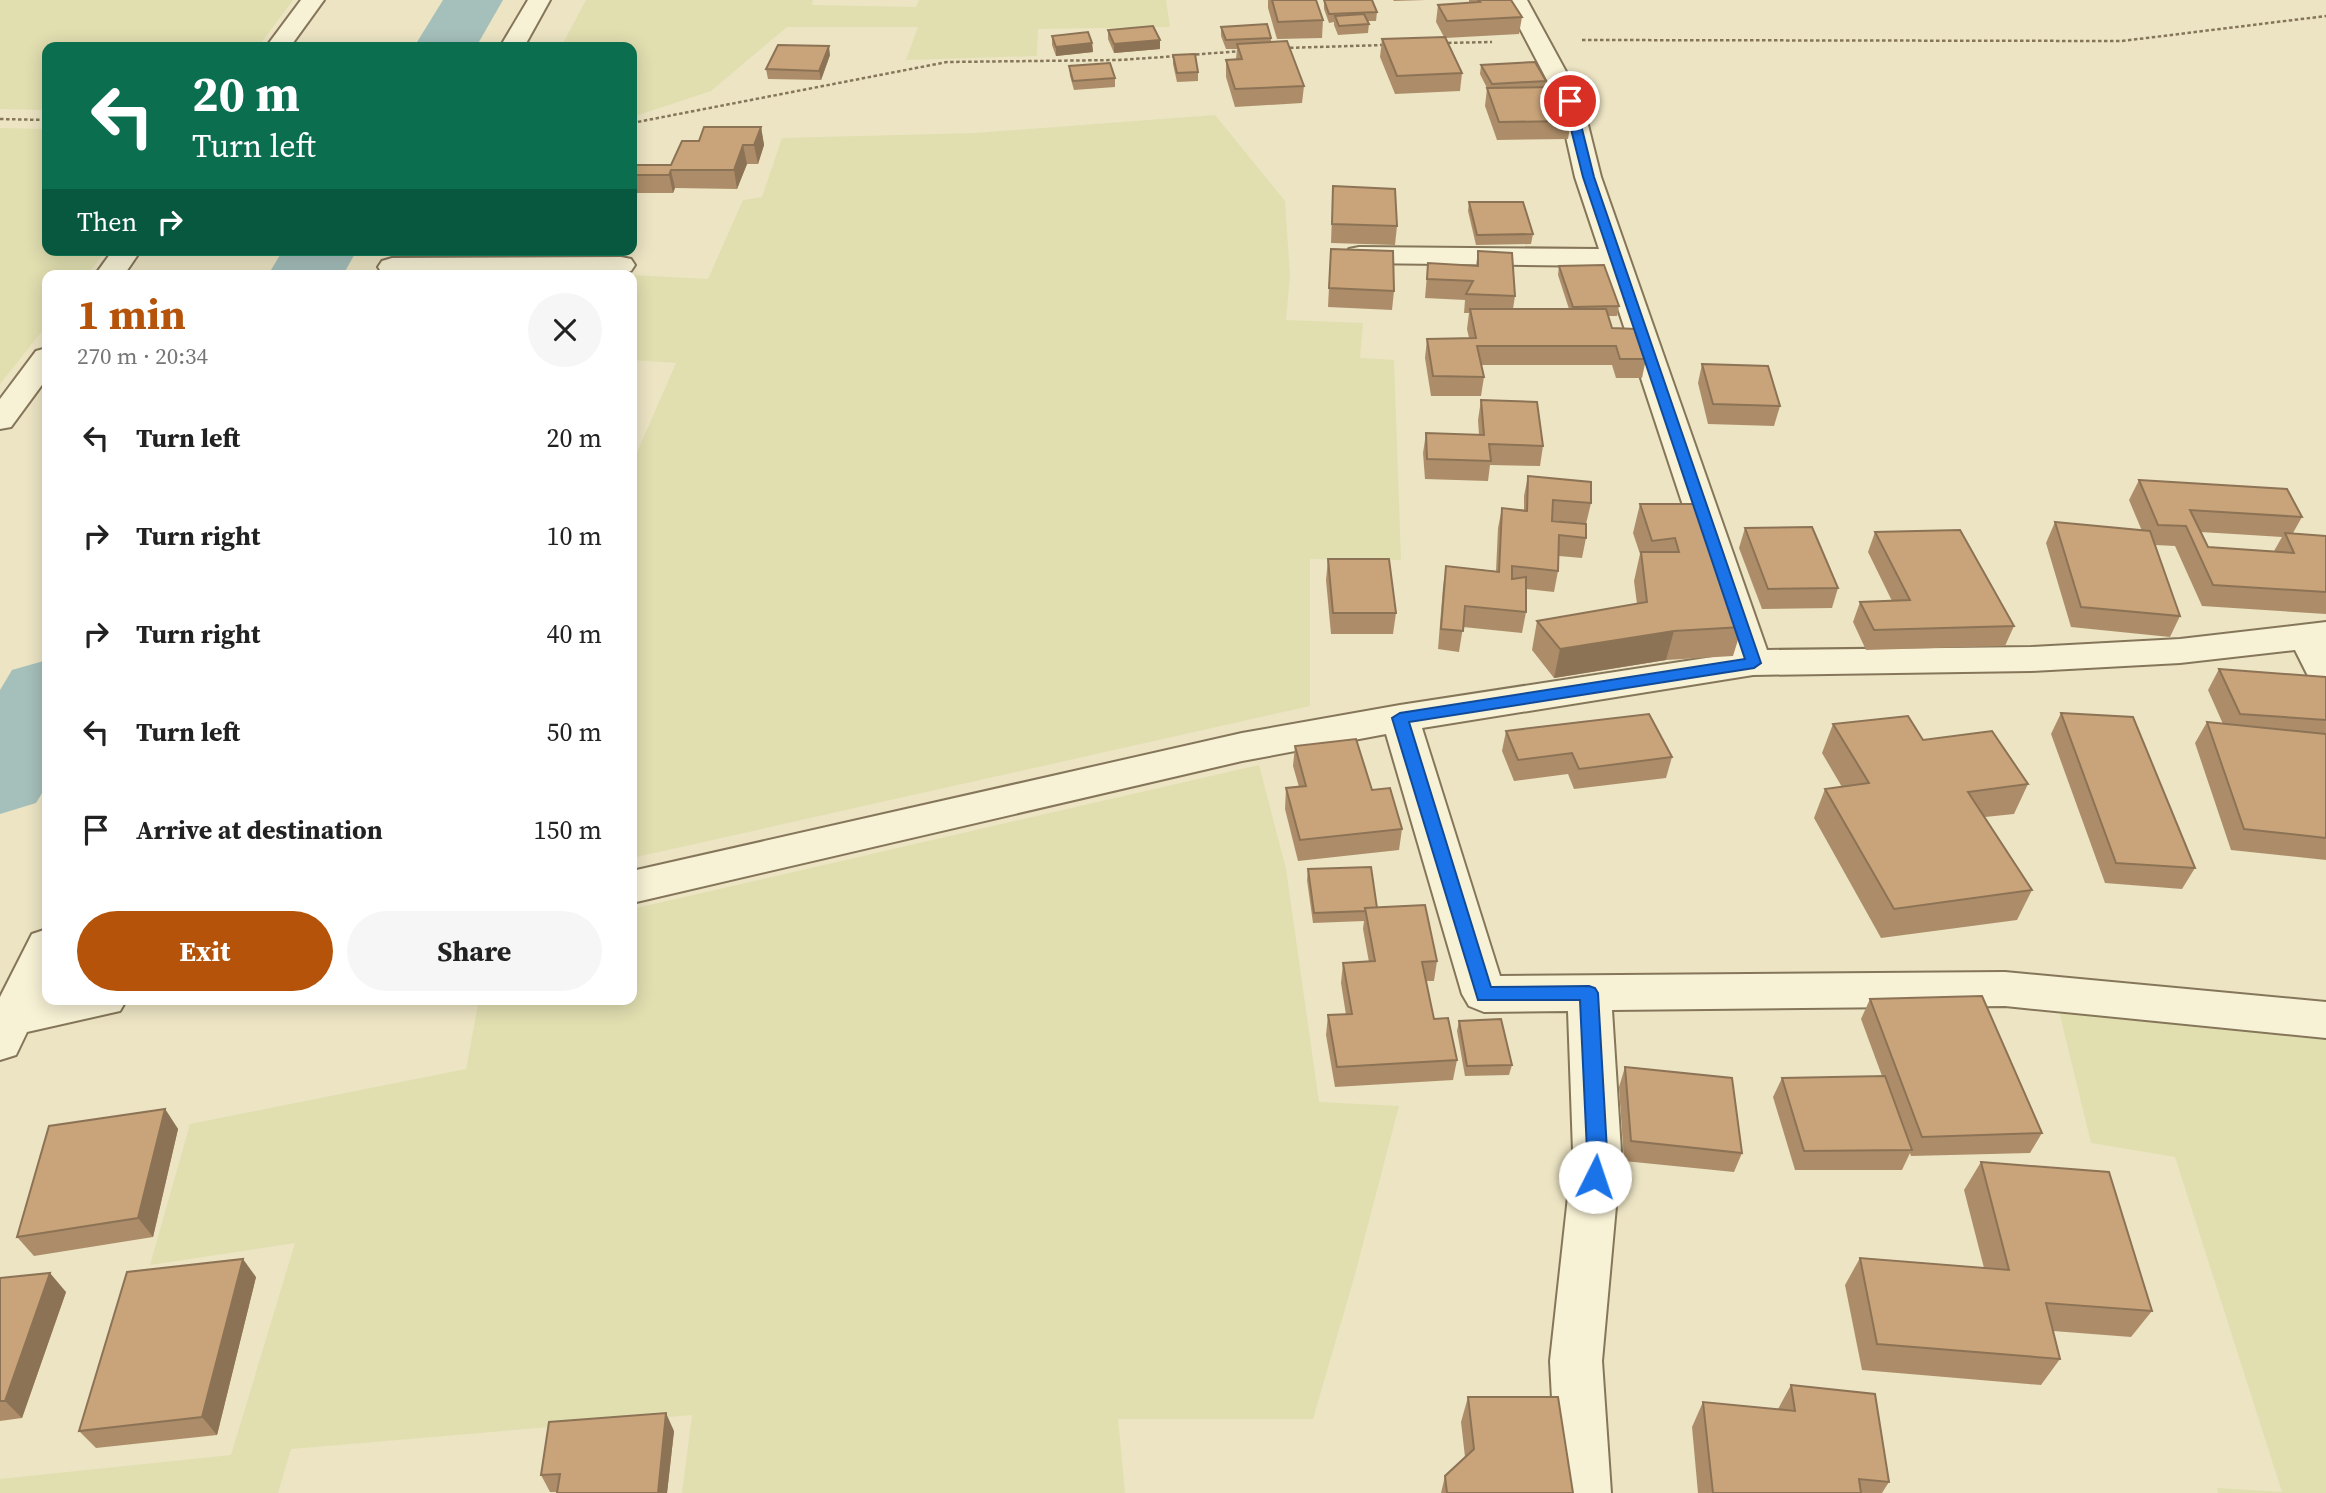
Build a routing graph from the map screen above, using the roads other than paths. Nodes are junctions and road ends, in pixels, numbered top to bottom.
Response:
1 (313, 0) edge
2 (539, 0) edge
3 (1516, 0) edge
4 (282, 42) edge
5 (515, 42) edge
6 (1359, 254) edge
7 (1616, 258) junction
8 (393, 264) edge
9 (621, 265) dead end
10 (42, 364) edge
11 (0, 420) edge
12 (2316, 636) edge
13 (1754, 663) junction
14 (2326, 677) edge
15 (1400, 718) junction
16 (637, 886) edge
17 (42, 955) edge
18 (1589, 993) junction
19 (83, 1005) edge
20 (2326, 1020) edge
21 (4, 1027) edge
22 (1584, 1493) edge

1 - 4 street
2 - 5 street
3 - 7 street
6 - 7 street
7 - 13 street
8 - 9 street
10 - 11 street
12 - 13 street
12 - 14 street
13 - 15 street
15 - 16 street
15 - 18 street
17 - 21 street
18 - 20 street
18 - 22 street
19 - 21 street

